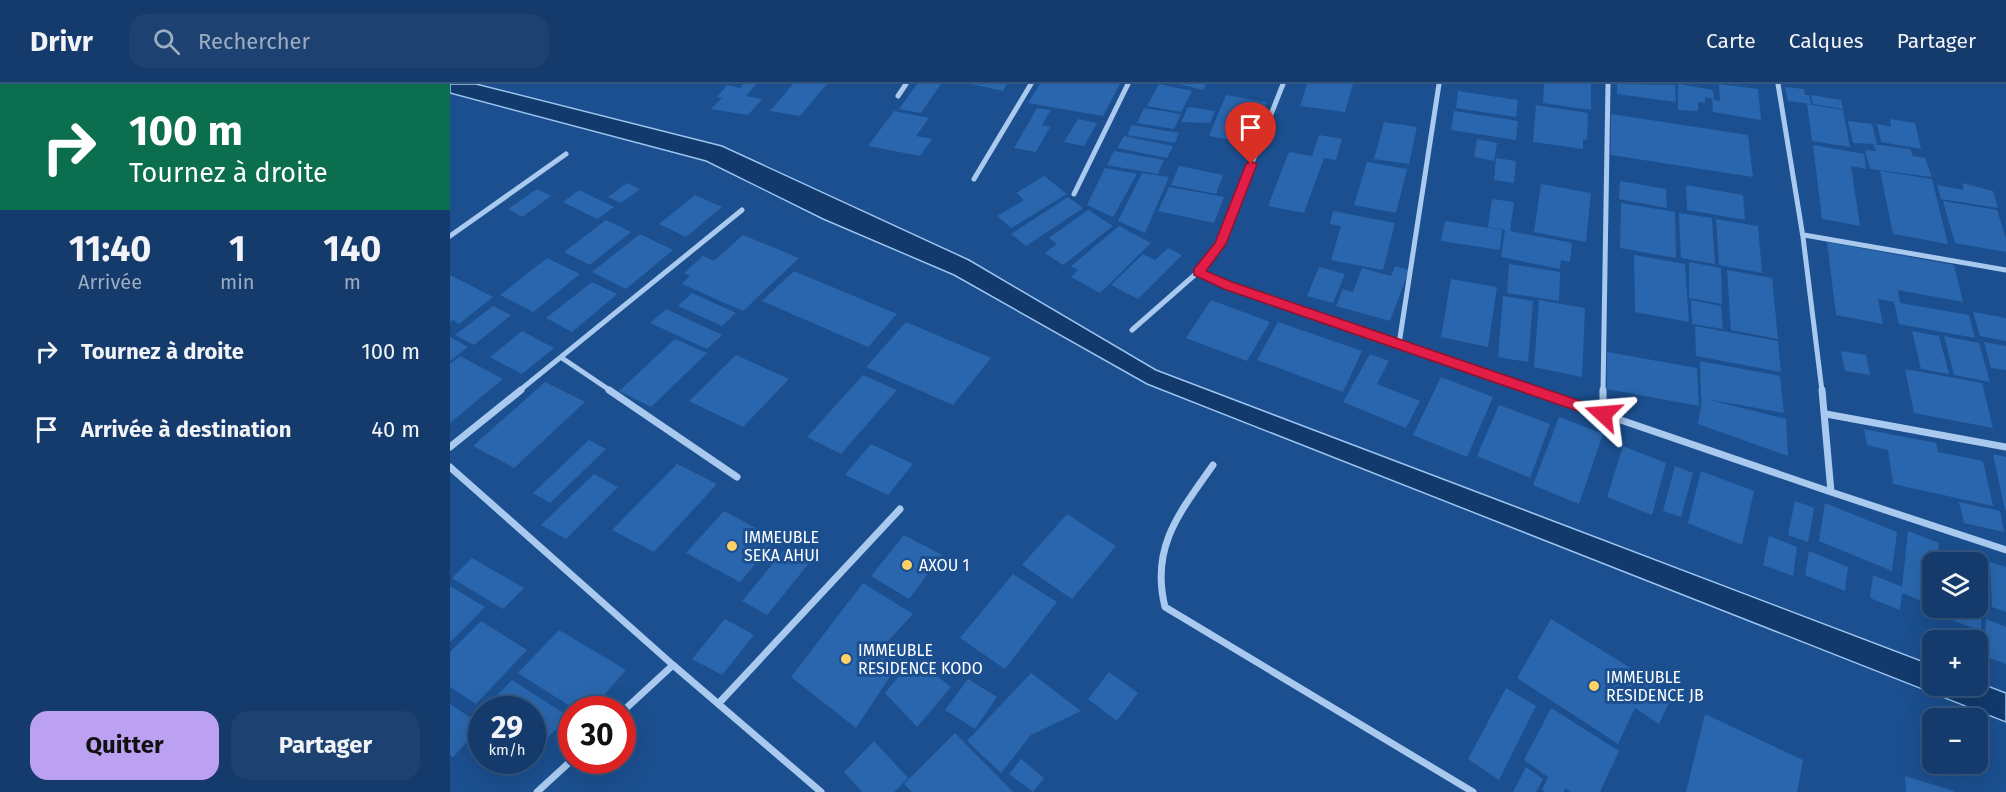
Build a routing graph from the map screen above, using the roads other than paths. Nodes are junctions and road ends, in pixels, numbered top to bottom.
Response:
1 (906, 84) edge
2 (1031, 84) edge
3 (1128, 84) edge
4 (1283, 84) edge
5 (1439, 84) edge
6 (1608, 84) edge
7 (1778, 84) edge
8 (898, 96) dead end
9 (566, 154) dead end
10 (974, 179) dead end
11 (1074, 194) dead end
12 (742, 210) dead end
13 (1804, 235) junction
14 (450, 236) edge
15 (2006, 270) edge
16 (1198, 272) junction
17 (1132, 330) dead end
18 (1399, 344) junction
19 (562, 358) junction
20 (1603, 414) junction
21 (1826, 414) junction
22 (450, 447) edge
23 (2006, 447) edge
24 (1213, 465) dead end
25 (450, 467) edge
26 (737, 477) dead end
27 (1831, 492) junction
28 (900, 509) dead end
29 (2006, 550) edge
30 (673, 665) junction
31 (636, 699) edge
32 (719, 703) junction
33 (558, 773) edge
34 (537, 792) edge
35 (821, 792) edge
36 (1473, 792) edge

1 - 8 street
2 - 10 street
3 - 11 street
4 - 16 street
5 - 18 street
6 - 20 street
7 - 13 street
9 - 14 street
12 - 19 street
13 - 15 street
13 - 21 street
16 - 17 street
16 - 18 street
18 - 20 street
19 - 22 street
19 - 26 street
20 - 27 street
21 - 23 street
21 - 27 street
24 - 36 street
25 - 30 street
27 - 29 street
28 - 32 street
30 - 31 street
30 - 32 street
32 - 35 street
33 - 34 street

